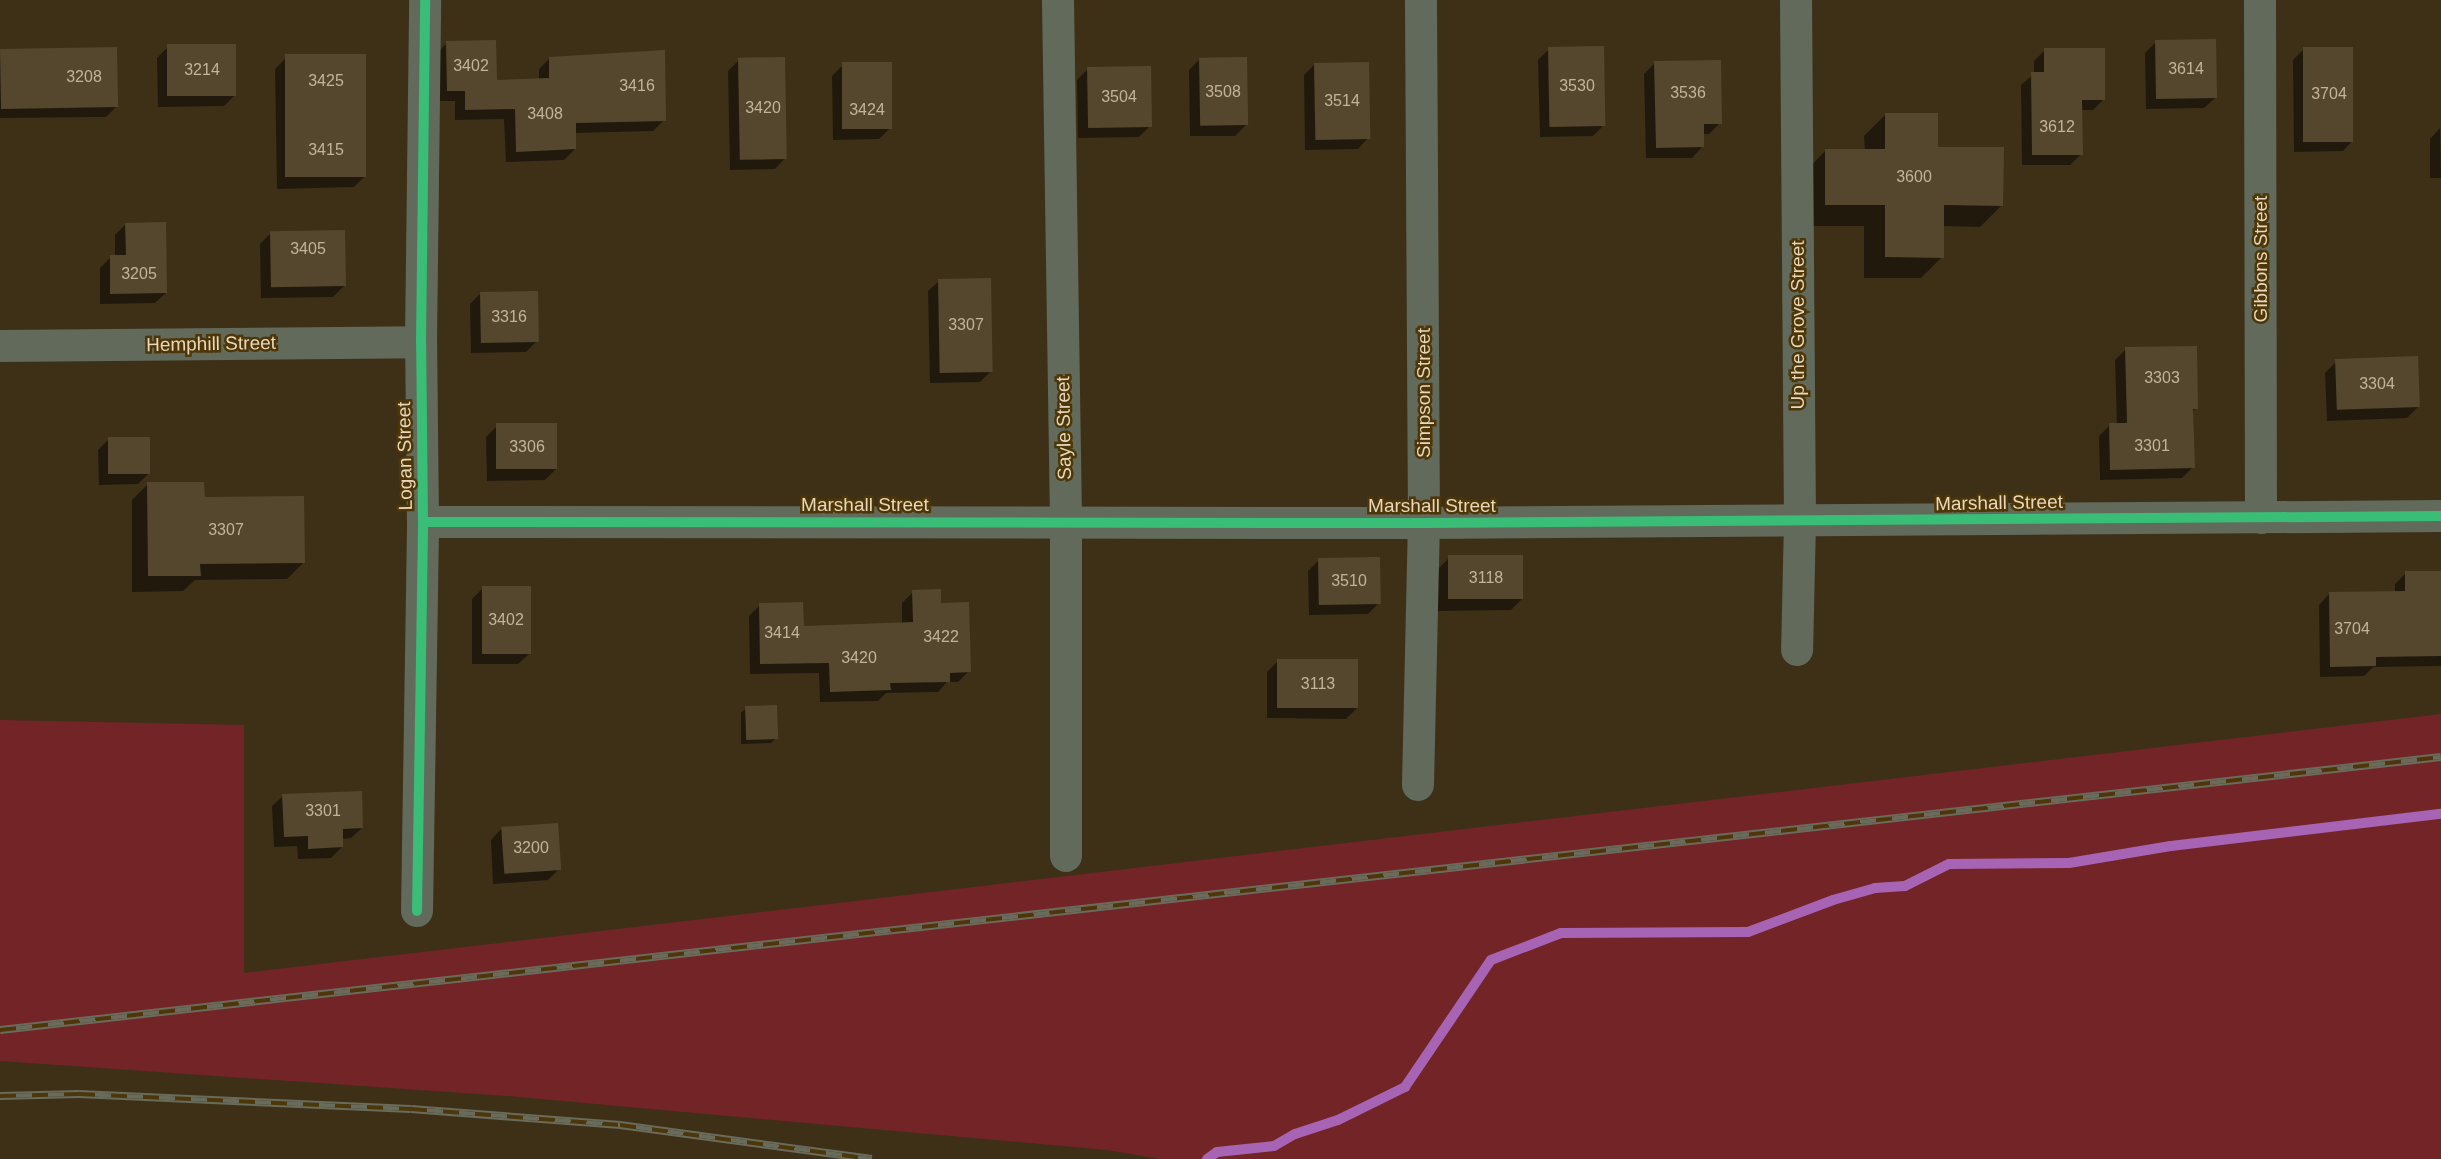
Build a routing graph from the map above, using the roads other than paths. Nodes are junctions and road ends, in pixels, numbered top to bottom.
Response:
1 (425, 0) edge
2 (1058, 0) edge
3 (1421, 0) edge
4 (1796, 0) edge
5 (2260, 0) edge
6 (421, 342) junction
7 (0, 346) edge
8 (2441, 516) edge
9 (2261, 518) junction
10 (424, 522) junction
11 (1800, 522) junction
12 (1066, 523) junction
13 (1424, 523) junction
14 (1797, 650) dead end
15 (1418, 785) dead end
16 (1066, 856) dead end
17 (417, 911) dead end

1 - 6 street, Logan Street
2 - 12 street, Sayle Street
3 - 13 street, Simpson Street
4 - 11 street, Up the Grove Street
5 - 9 street, Gibbons Street
6 - 7 street, Hemphill Street
6 - 10 street, Logan Street
8 - 9 street, Marshall Street
9 - 11 street, Marshall Street
10 - 12 street, Marshall Street
10 - 17 street, Logan Street
11 - 13 street, Marshall Street
11 - 14 street, Up the Grove Street
12 - 13 street, Marshall Street
12 - 16 street, Sayle Street
13 - 15 street, Simpson Street

